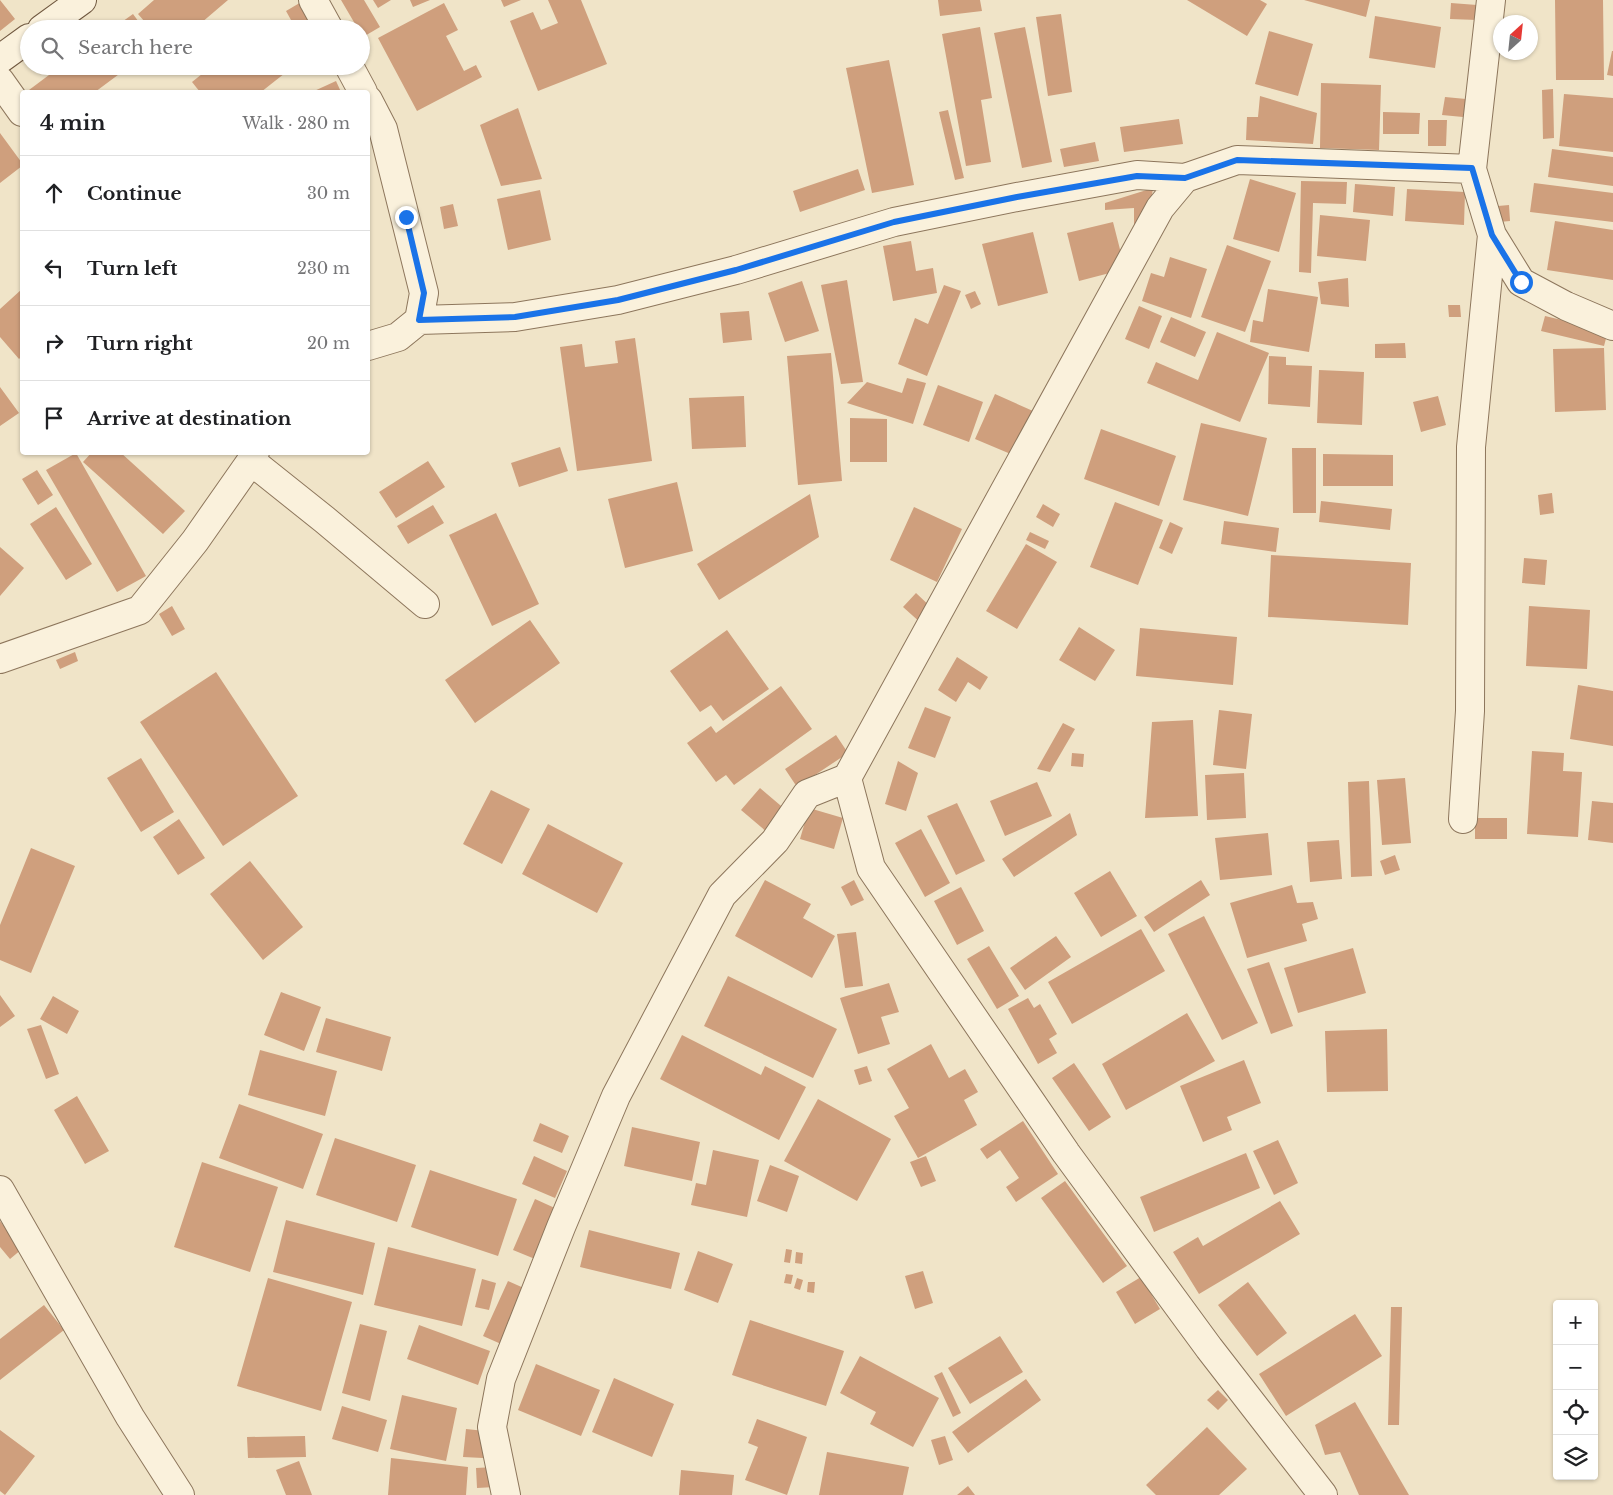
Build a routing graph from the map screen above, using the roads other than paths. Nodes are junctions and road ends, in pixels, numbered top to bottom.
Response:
1 (82, 0) edge
2 (313, 0) edge
3 (1491, 0) edge
4 (54, 20) edge
5 (324, 20) edge
6 (20, 45) edge
7 (0, 59) edge
8 (354, 75) edge
9 (0, 81) edge
10 (362, 90) edge
11 (370, 104) edge
12 (20, 109) edge
13 (1472, 168) junction
14 (1185, 178) junction
15 (1492, 235) junction
16 (419, 320) junction
17 (1613, 326) edge
18 (370, 345) edge
19 (253, 457) edge
20 (425, 604) dead end
21 (0, 659) edge
22 (847, 778) junction
23 (1463, 820) dead end
24 (0, 1190) edge
25 (180, 1495) edge
26 (506, 1495) edge
27 (1323, 1495) edge

1 - 4 street
2 - 5 street
3 - 13 street
6 - 7 street
8 - 10 street
9 - 12 street
11 - 16 street
13 - 14 street
13 - 15 street
14 - 16 street
14 - 22 street
15 - 17 street
15 - 23 street
16 - 18 street
19 - 20 street
19 - 21 street
22 - 26 street
22 - 27 street
24 - 25 street

